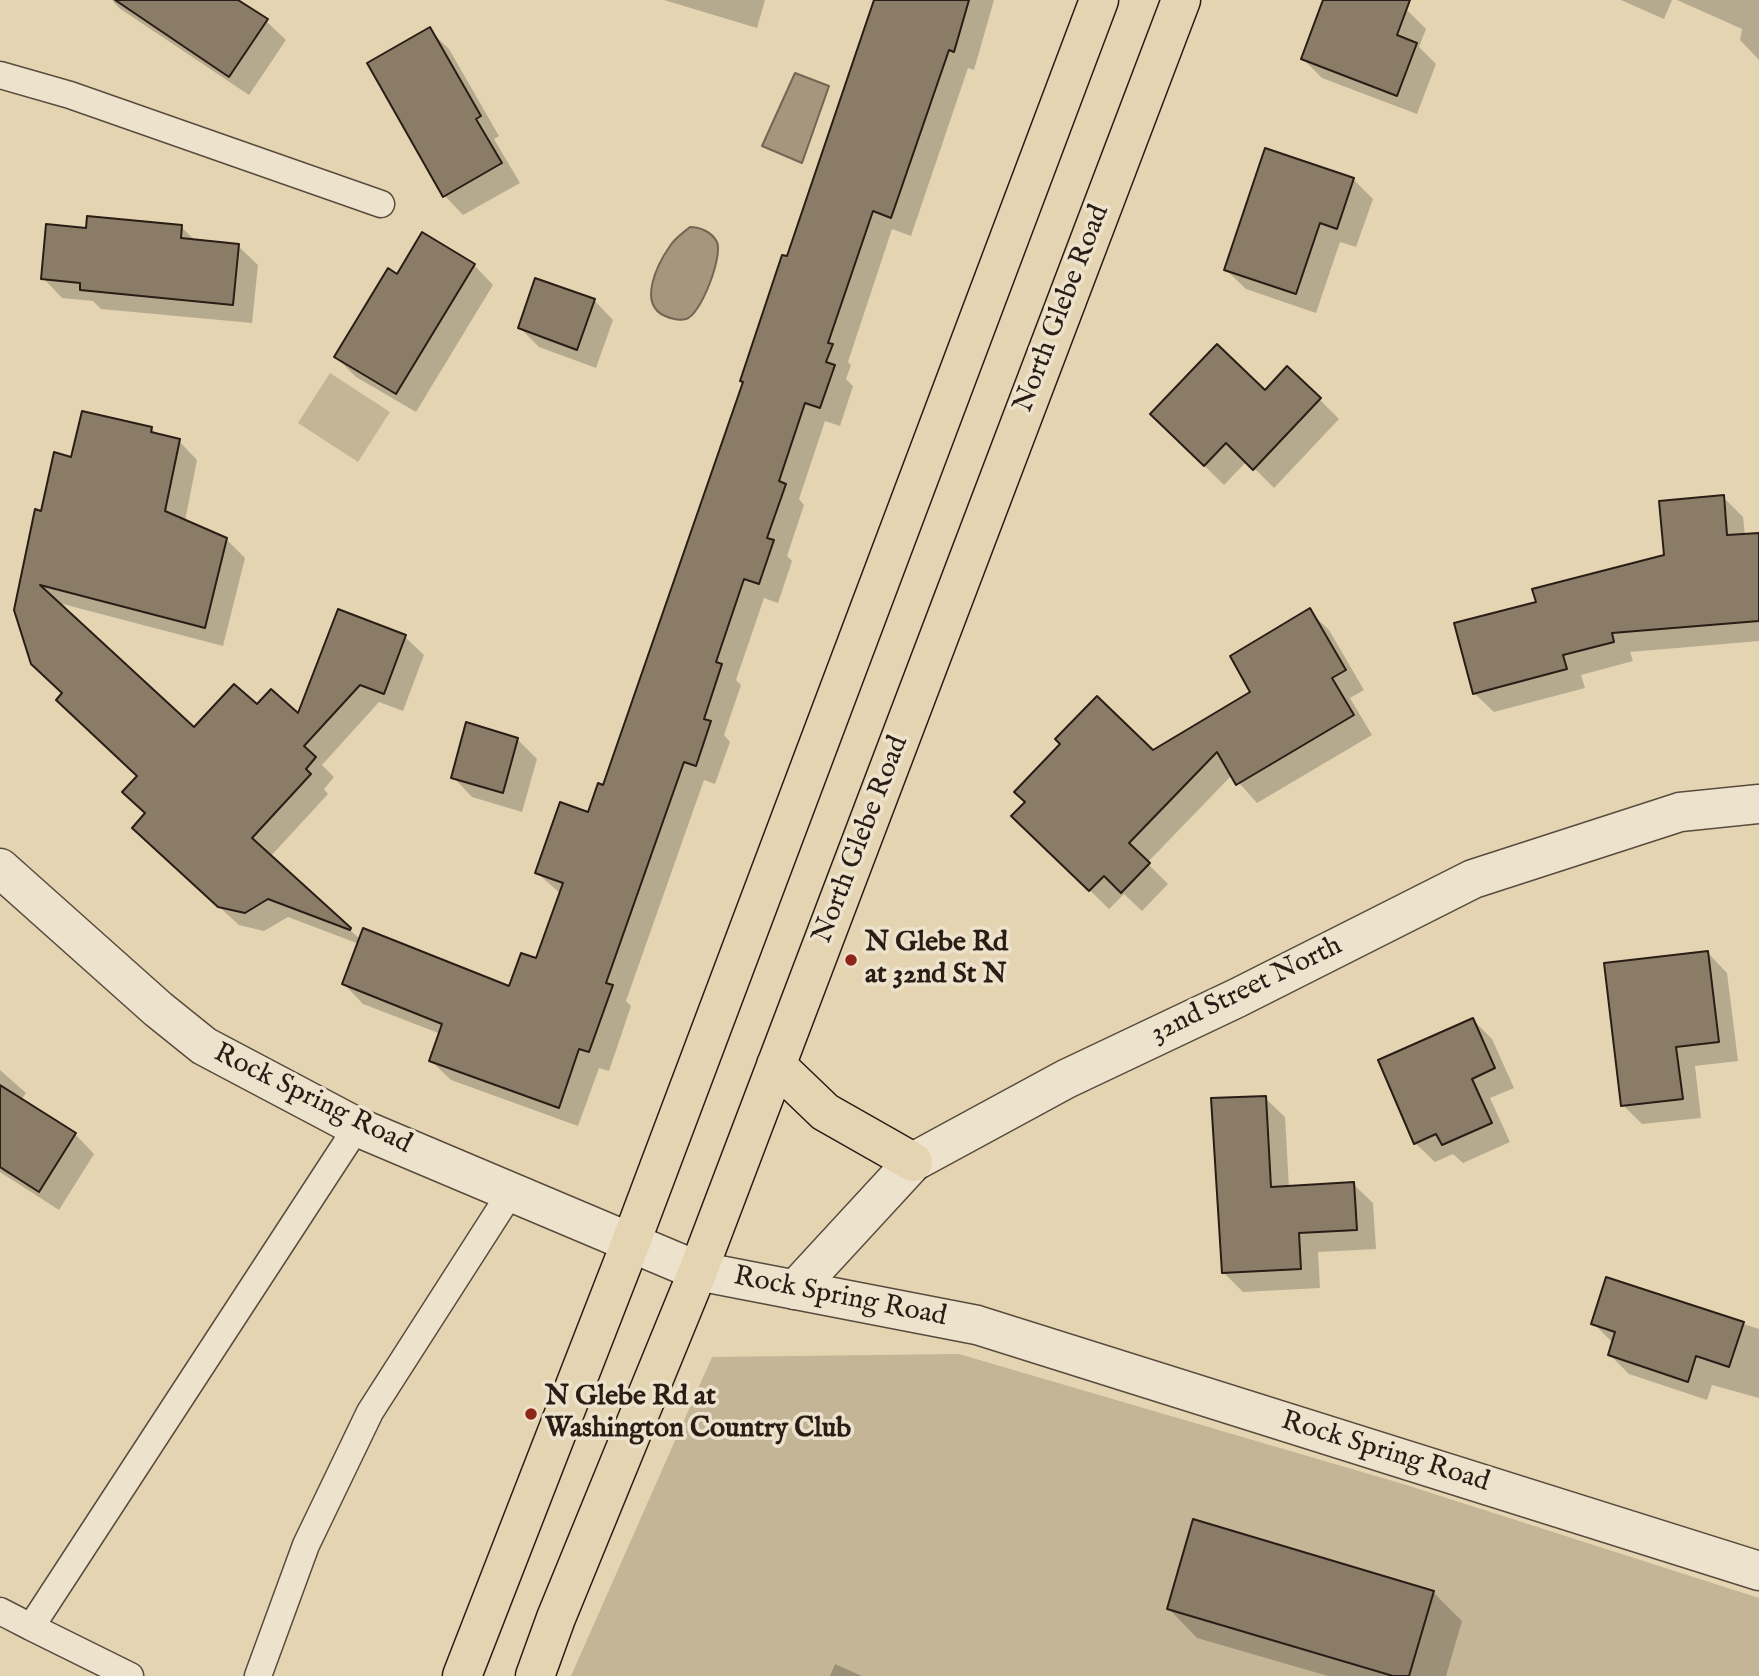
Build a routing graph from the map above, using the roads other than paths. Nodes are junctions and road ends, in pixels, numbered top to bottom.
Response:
1 (1099, 0) edge
2 (1181, 0) edge
3 (0, 75) edge
4 (381, 204) dead end
5 (1759, 804) edge
6 (0, 868) edge
7 (776, 1065) junction
8 (357, 1127) junction
9 (913, 1162) junction
10 (511, 1192) junction
11 (631, 1242) junction
12 (698, 1271) junction
13 (795, 1290) junction
14 (1759, 1570) edge
15 (0, 1611) edge
16 (31, 1627) junction
17 (130, 1676) edge
18 (258, 1676) edge
19 (462, 1676) edge
20 (535, 1676) edge

1 - 11 main road
2 - 7 main road, North Glebe Road
3 - 4 lane
5 - 9 street, 32nd Street North
6 - 8 street, Rock Spring Road
7 - 9 main road
7 - 12 main road, North Glebe Road
8 - 10 street, Rock Spring Road
8 - 16 lane
9 - 13 street, 32nd Street North
10 - 11 street, Rock Spring Road
10 - 18 lane
11 - 12 street, Rock Spring Road
11 - 19 main road
12 - 13 street, Rock Spring Road
12 - 20 main road, North Glebe Road
13 - 14 street, Rock Spring Road
15 - 16 lane
16 - 17 lane

